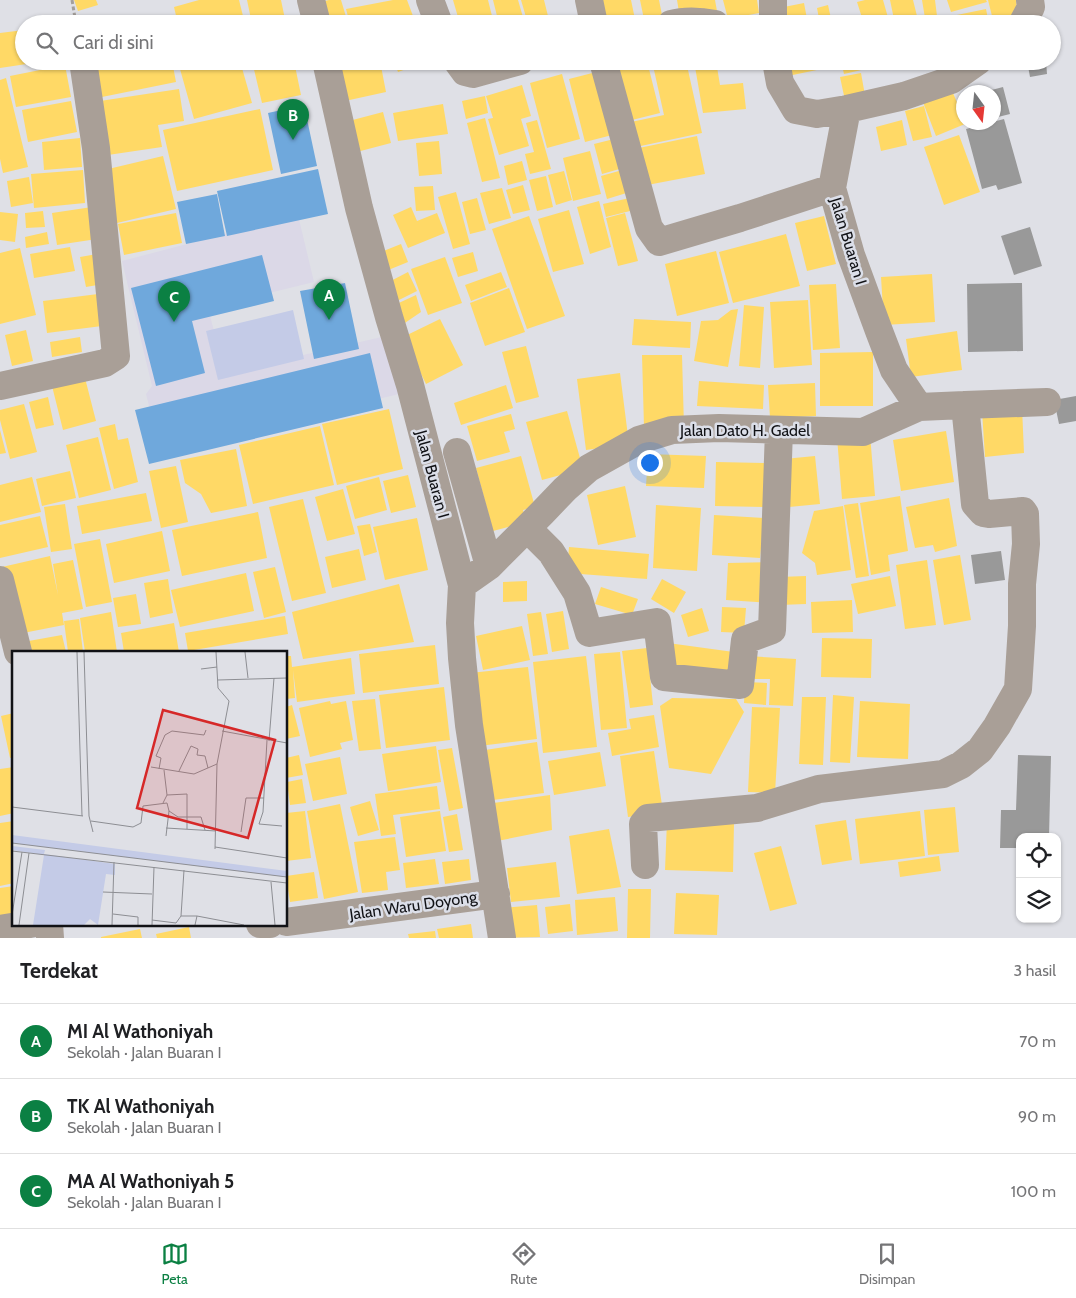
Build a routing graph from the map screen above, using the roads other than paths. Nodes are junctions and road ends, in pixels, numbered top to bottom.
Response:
1 (311, 0) edge
2 (430, 0) edge
3 (589, 0) edge
4 (773, 0) edge
5 (1030, 0) edge
6 (315, 15) edge
7 (436, 15) edge
8 (592, 15) edge
9 (773, 15) edge
10 (1027, 15) edge
11 (84, 70) edge
12 (328, 70) edge
13 (464, 70) edge
14 (487, 70) edge
15 (605, 70) edge
16 (778, 70) edge
17 (965, 70) edge
18 (847, 109) junction
19 (832, 188) junction
20 (0, 386) edge
21 (1048, 402) dead end
22 (965, 404) junction
23 (919, 408) junction
24 (779, 430) junction
25 (457, 452) dead end
26 (528, 528) junction
27 (489, 566) junction
28 (0, 580) edge
29 (462, 586) junction
30 (18, 651) edge
31 (645, 865) dead end
32 (496, 894) junction
33 (288, 922) edge
34 (15, 926) edge
35 (0, 928) edge
36 (502, 938) edge

1 - 6 street
2 - 7 street
3 - 8 street
4 - 9 street
5 - 10 street
11 - 20 street
12 - 29 street, Jalan Buaran I
13 - 14 street
15 - 19 street
16 - 18 street
17 - 18 street
18 - 19 street, Jalan Buaran I
19 - 23 street, Jalan Buaran I
21 - 22 street, Jalan Dato H. Gadel
22 - 23 street, Jalan Dato H. Gadel
22 - 31 street
23 - 24 street, Jalan Dato H. Gadel
24 - 26 street, Jalan Dato H. Gadel
24 - 26 street
25 - 27 street
26 - 27 street, Jalan Dato H. Gadel
27 - 29 street, Jalan Dato H. Gadel
28 - 30 street
29 - 32 street, Jalan Buaran I
32 - 33 street, Jalan Waru Doyong
32 - 36 street, Jalan Waru Doyong
34 - 35 street

